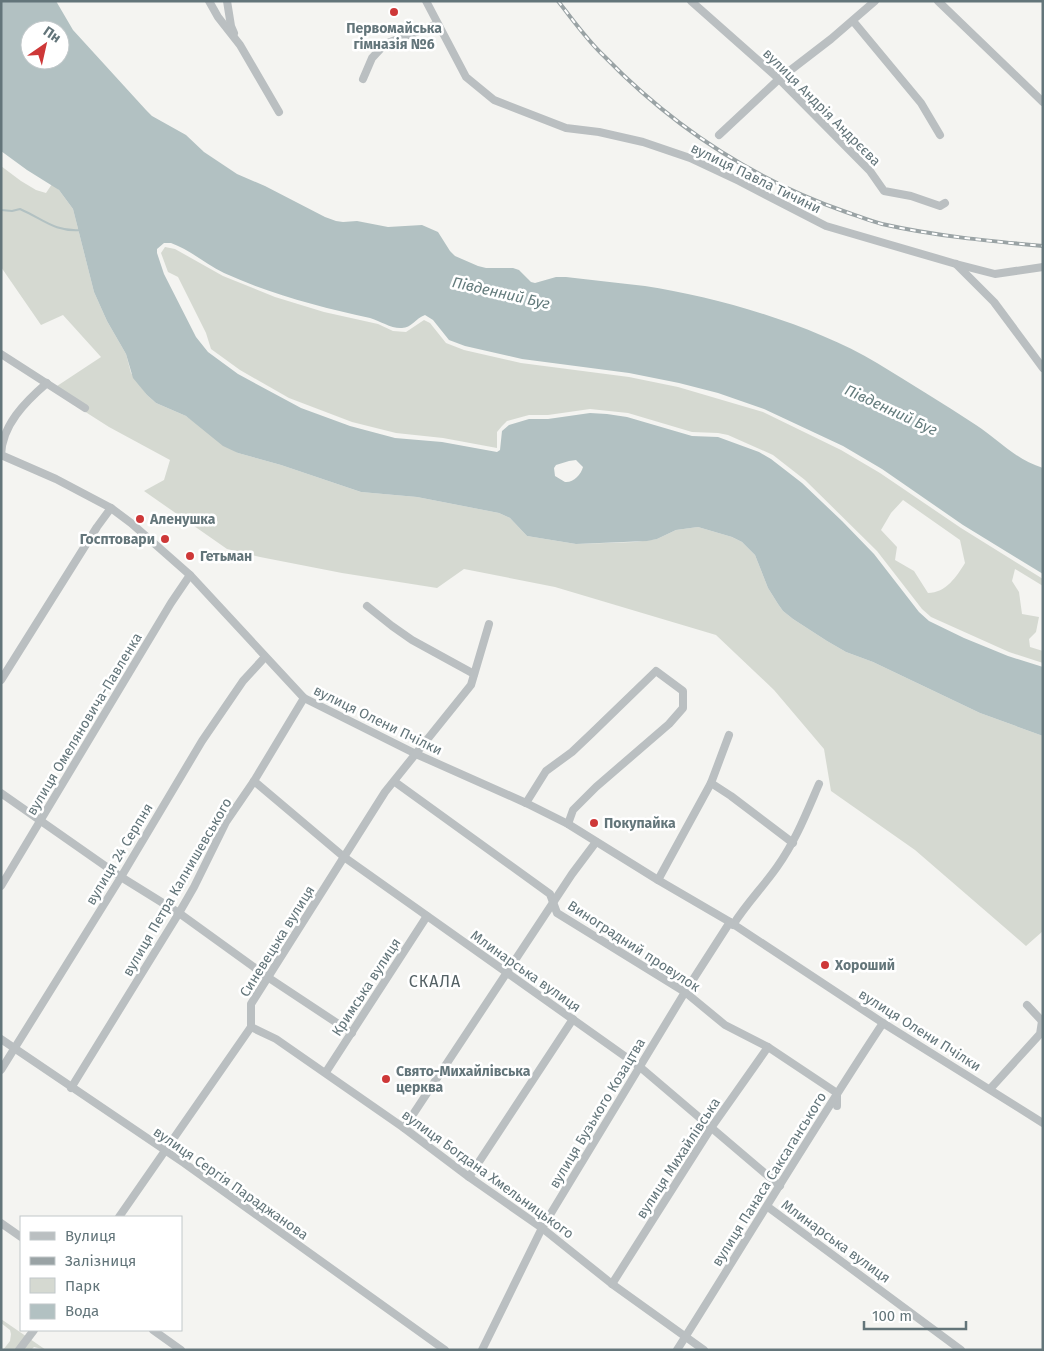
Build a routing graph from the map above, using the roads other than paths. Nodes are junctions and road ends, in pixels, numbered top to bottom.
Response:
1 (209, 1) edge
2 (227, 1) edge
3 (426, 1) edge
4 (690, 1) edge
5 (875, 1) edge
6 (938, 1) edge
7 (853, 21) junction
8 (437, 24) junction
9 (240, 45) junction
10 (779, 78) junction
11 (363, 79) dead end
12 (1043, 102) edge
13 (279, 112) dead end
14 (719, 135) dead end
15 (940, 135) dead end
16 (945, 203) dead end
17 (956, 264) junction
18 (1043, 267) edge
19 (1, 354) edge
20 (1043, 368) edge
21 (47, 383) junction
22 (85, 408) dead end
23 (1, 455) edge
24 (111, 508) junction
25 (190, 575) junction
26 (367, 606) dead end
27 (489, 624) dead end
28 (265, 657) junction
29 (474, 674) junction
30 (1, 680) edge
31 (304, 698) junction
32 (729, 735) dead end
33 (416, 754) junction
34 (254, 781) junction
35 (395, 782) junction
36 (711, 783) junction
37 (819, 784) dead end
38 (1, 793) edge
39 (526, 803) junction
40 (41, 821) junction
41 (568, 824) junction
42 (596, 842) junction
43 (793, 844) junction
44 (344, 857) junction
45 (120, 878) junction
46 (658, 880) junction
47 (1, 886) edge
48 (554, 903) junction
49 (179, 913) junction
50 (427, 916) junction
51 (732, 923) junction
52 (507, 973) junction
53 (269, 978) junction
54 (685, 992) junction
55 (1027, 1005) dead end
56 (573, 1020) junction
57 (1043, 1021) edge
58 (883, 1023) junction
59 (251, 1027) junction
60 (352, 1033) junction
61 (1, 1040) edge
62 (768, 1047) junction
63 (15, 1050) junction
64 (640, 1067) junction
65 (1, 1070) edge
66 (326, 1072) junction
67 (71, 1088) junction
68 (990, 1089) junction
69 (837, 1093) junction
70 (837, 1106) dead end
71 (1043, 1123) edge
72 (404, 1128) junction
73 (711, 1128) junction
74 (164, 1151) junction
75 (469, 1177) junction
76 (780, 1186) junction
77 (768, 1207) junction
78 (120, 1216) edge
79 (1, 1223) edge
80 (542, 1228) junction
81 (20, 1236) edge
82 (612, 1284) junction
83 (33, 1331) edge
84 (153, 1331) edge
85 (686, 1337) junction
86 (19, 1350) edge
87 (181, 1350) edge
88 (446, 1350) edge
89 (482, 1350) edge
90 (677, 1350) edge
91 (704, 1350) edge
92 (961, 1350) edge

1 - 9 street
2 - 9 street
3 - 8 street, вулиця Павла Тичини
4 - 10 street, вулиця Андрія Андрєєва
5 - 7 street
6 - 12 street
7 - 10 street
7 - 15 street
8 - 11 street
8 - 17 street, вулиця Павла Тичини
9 - 13 street
10 - 14 street
10 - 16 street, вулиця Андрія Андрєєва
17 - 18 street, вулиця Павла Тичини
17 - 20 street
19 - 21 street
21 - 22 street
21 - 23 street
23 - 24 street, вулиця Олени Пчілки
24 - 25 street, вулиця Олени Пчілки
24 - 30 street
25 - 28 street, вулиця Олени Пчілки
25 - 40 street, вулиця Омеляновича-Павленка
26 - 29 street
27 - 29 street, Синевецька вулиця
28 - 31 street, вулиця Олени Пчілки
28 - 45 street, вулиця 24 Серпня
29 - 33 street, Синевецька вулиця
31 - 33 street, вулиця Олени Пчілки
31 - 34 street, вулиця Петра Калнишевського
32 - 36 street
33 - 35 street, Синевецька вулиця
33 - 39 street, вулиця Олени Пчілки
34 - 44 street, Млинарська вулиця
34 - 49 street, вулиця Петра Калнишевського
35 - 44 street, Синевецька вулиця
35 - 48 street, Виноградний провулок
36 - 43 street
36 - 46 street
37 - 43 street
38 - 40 street
39 - 41 street, вулиця Олени Пчілки
39 - 41 street
40 - 45 street
40 - 47 street, вулиця Омеляновича-Павленка
41 - 42 street, вулиця Олени Пчілки
42 - 46 street, вулиця Олени Пчілки
42 - 48 street
43 - 51 street
44 - 50 street, Млинарська вулиця
44 - 53 street, Синевецька вулиця
45 - 49 street
45 - 63 street, вулиця 24 Серпня
46 - 51 street, вулиця Олени Пчілки
48 - 52 street
48 - 54 street, Виноградний провулок
49 - 53 street
49 - 67 street, вулиця Петра Калнишевського
50 - 52 street, Млинарська вулиця
50 - 60 street, Кримська вулиця
51 - 54 street, вулиця Бузького Козацтва
51 - 58 street, вулиця Олени Пчілки
52 - 56 street, Млинарська вулиця
52 - 72 street
53 - 59 street, Синевецька вулиця
53 - 60 street
54 - 62 street, Виноградний провулок
54 - 64 street, вулиця Бузького Козацтва
55 - 57 street
56 - 64 street, Млинарська вулиця
56 - 75 street
57 - 68 street
58 - 68 street, вулиця Олени Пчілки
58 - 69 street, вулиця Панаса Саксаганського
59 - 66 street, вулиця Богдана Хмельницького
59 - 74 street
60 - 66 street, Кримська вулиця
61 - 63 street, вулиця Сергія Параджанова
62 - 69 street, Виноградний провулок
62 - 73 street, вулиця Михайлівська
63 - 65 street, вулиця 24 Серпня
63 - 67 street, вулиця Сергія Параджанова
64 - 73 street, Млинарська вулиця
64 - 80 street, вулиця Бузького Козацтва
66 - 72 street, вулиця Богдана Хмельницького
67 - 74 street, вулиця Сергія Параджанова
68 - 71 street, вулиця Олени Пчілки
69 - 70 street
69 - 76 street, вулиця Панаса Саксаганського
72 - 75 street, вулиця Богдана Хмельницького
73 - 76 street, Млинарська вулиця
73 - 82 street, вулиця Михайлівська
74 - 78 street
74 - 88 street, вулиця Сергія Параджанова
75 - 80 street, вулиця Богдана Хмельницького
76 - 77 street, вулиця Панаса Саксаганського
77 - 85 street, вулиця Панаса Саксаганського
77 - 92 street, Млинарська вулиця
79 - 81 street
80 - 82 street, вулиця Богдана Хмельницького
80 - 89 street, вулиця Бузького Козацтва
82 - 85 street, вулиця Богдана Хмельницького
83 - 86 street
84 - 87 street
85 - 90 street, вулиця Панаса Саксаганського
85 - 91 street, вулиця Богдана Хмельницького

